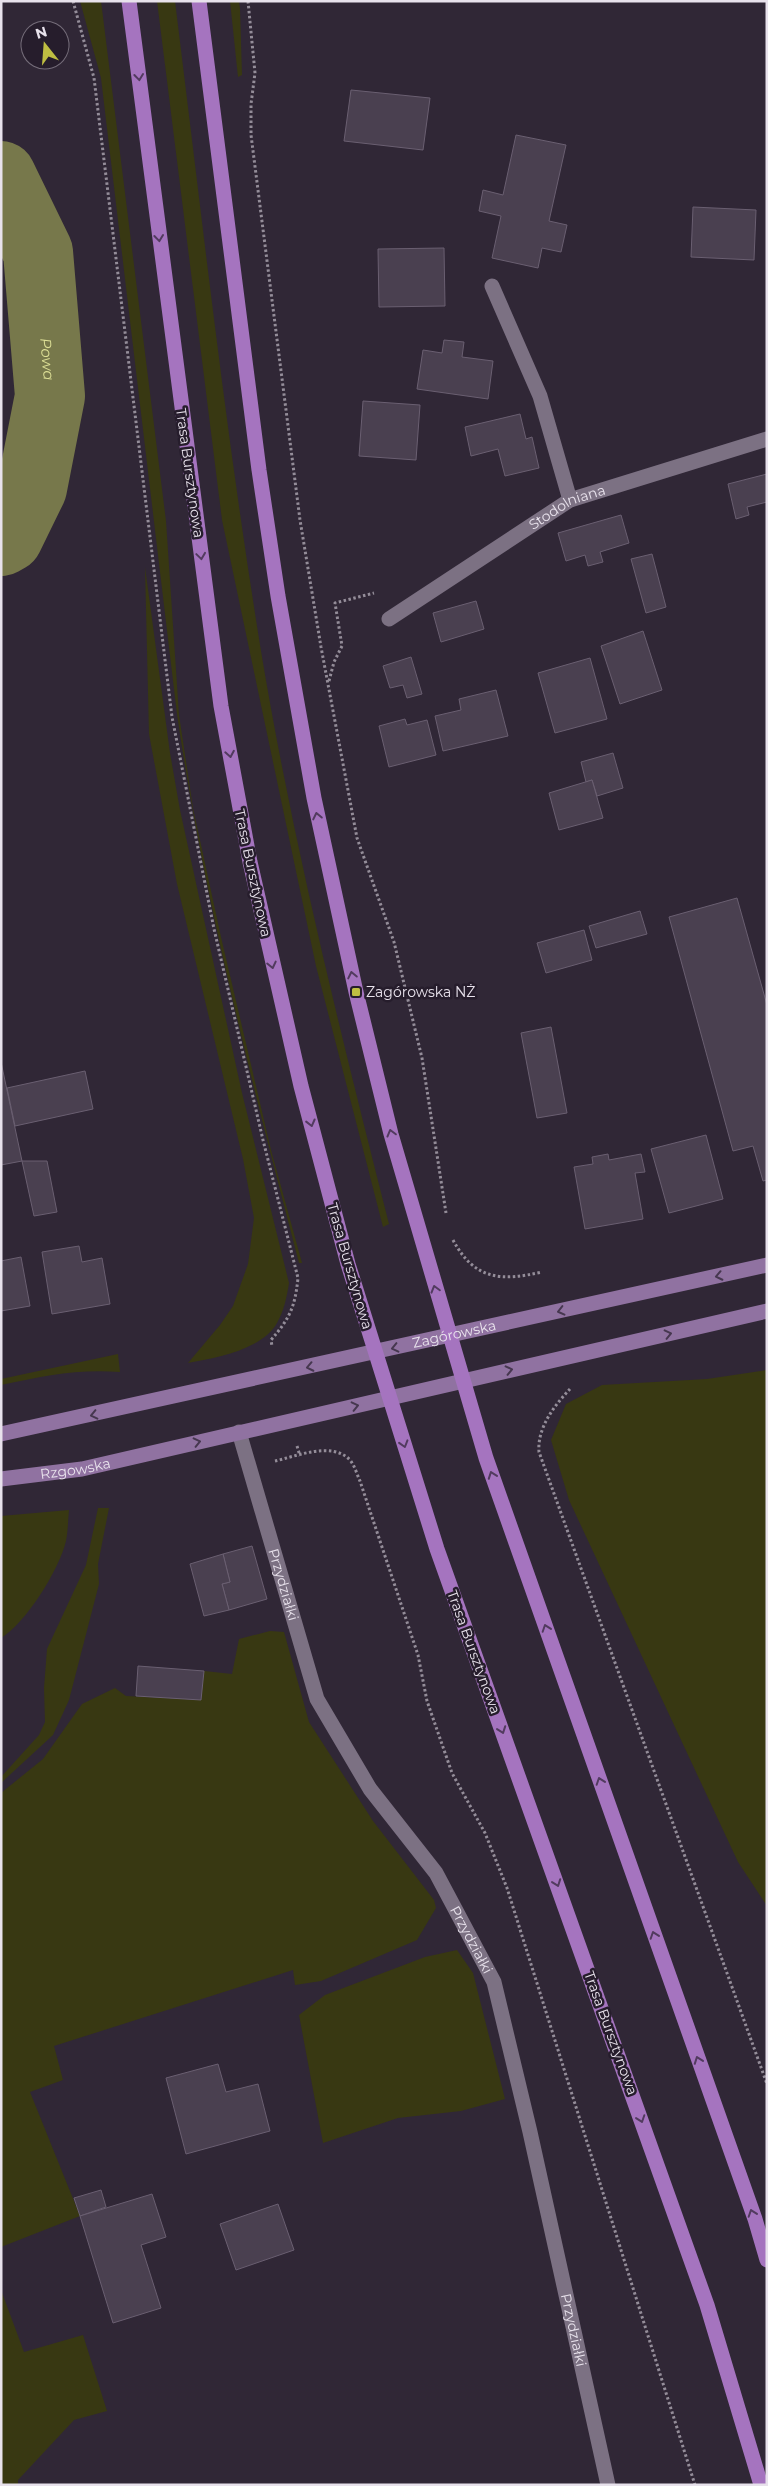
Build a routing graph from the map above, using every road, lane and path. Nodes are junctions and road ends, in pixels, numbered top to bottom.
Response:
1 (73, 1) edge
2 (129, 1) edge
3 (199, 1) edge
4 (248, 1) edge
5 (492, 286) dead end
6 (767, 439) edge
7 (570, 500) junction
8 (389, 619) dead end
9 (447, 1218) dead end
10 (451, 1236) dead end
11 (767, 1265) edge
12 (542, 1272) dead end
13 (767, 1311) edge
14 (449, 1336) junction
15 (271, 1340) dead end
16 (375, 1352) junction
17 (462, 1381) junction
18 (570, 1389) dead end
19 (390, 1398) junction
20 (239, 1432) junction
21 (1, 1434) edge
22 (266, 1464) dead end
23 (1, 1480) edge
24 (767, 2084) edge
25 (767, 2260) edge
26 (608, 2485) edge
27 (695, 2485) edge
28 (760, 2485) edge

1 - 15 path
2 -> 16 main road, Trasa Bursztynowa
14 -> 3 main road
4 - 9 path
5 - 7 street
6 - 7 street, Stodolniana
7 - 8 street, Stodolniana
10 - 12 path
11 -> 14 street, Zagórowska
17 -> 13 street
14 -> 16 street, Zagórowska
14 - 17 main road
16 - 19 main road, Trasa Bursztynowa
16 -> 21 street, Zagórowska
17 - 19 street
25 -> 17 main road
18 - 24 path
20 -> 19 street
19 -> 28 main road, Trasa Bursztynowa
23 -> 20 street, Rzgowska
20 - 26 street, Przydziałki
22 - 27 path

